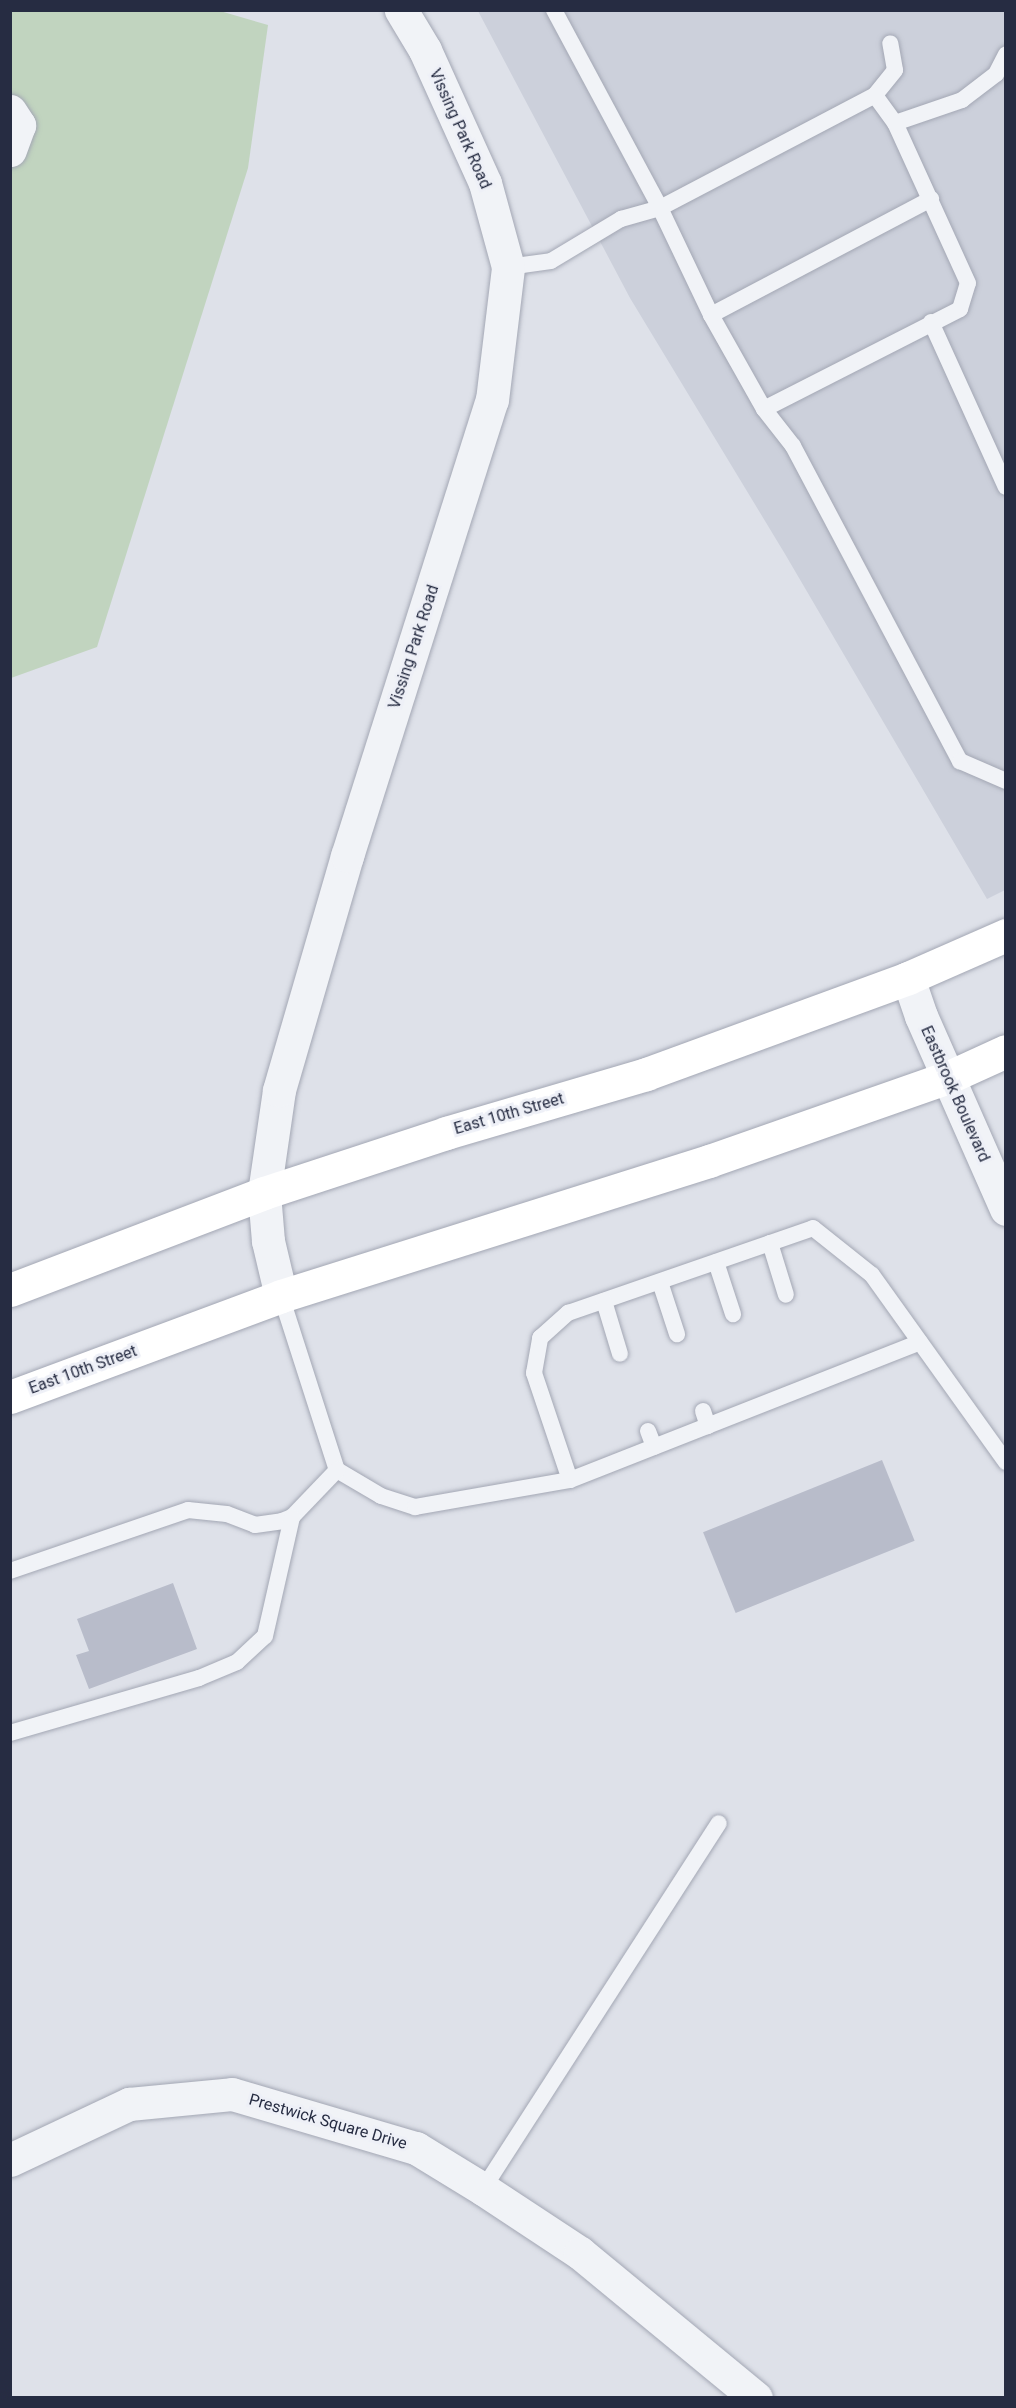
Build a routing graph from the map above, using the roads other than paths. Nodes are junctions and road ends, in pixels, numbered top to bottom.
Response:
1 (401, 10) edge
2 (554, 10) edge
3 (890, 43) dead end
4 (1005, 54) edge
5 (875, 95) junction
6 (10, 111) edge
7 (895, 123) junction
8 (10, 150) edge
9 (931, 199) junction
10 (660, 208) junction
11 (508, 267) junction
12 (711, 315) junction
13 (932, 322) junction
14 (764, 409) junction
15 (1005, 487) edge
16 (1005, 781) edge
17 (1005, 935) edge
18 (908, 978) junction
19 (1005, 1051) edge
20 (949, 1077) junction
21 (264, 1193) junction
22 (1005, 1209) edge
23 (770, 1243) junction
24 (716, 1262) junction
25 (660, 1282) junction
26 (10, 1290) edge
27 (786, 1295) dead end
28 (281, 1296) junction
29 (604, 1301) junction
30 (733, 1314) dead end
31 (677, 1334) dead end
32 (920, 1342) junction
33 (621, 1354) dead end
34 (10, 1397) edge
35 (1005, 1462) edge
36 (337, 1470) junction
37 (570, 1480) junction
38 (292, 1517) junction
39 (10, 1571) edge
40 (10, 1733) edge
41 (719, 1823) dead end
42 (10, 2160) edge
43 (483, 2189) junction
44 (756, 2397) edge

1 - 11 street, Vissing Park Road
2 - 10 lane
3 - 5 lane
4 - 7 lane
5 - 7 lane
5 - 10 lane
6 - 8 street
7 - 9 lane
9 - 12 lane
9 - 13 lane
10 - 11 lane
10 - 12 lane
11 - 21 street, Vissing Park Road
12 - 14 lane
13 - 14 lane
13 - 15 lane
14 - 16 lane
17 - 18 main road, East 10th Street
18 - 20 street, Eastbrook Boulevard
18 - 21 main road, East 10th Street
19 - 20 main road, East 10th Street
20 - 22 street, Eastbrook Boulevard
20 - 28 main road, East 10th Street
21 - 26 main road, East 10th Street
21 - 28 street, Vissing Park Road
23 - 24 lane
23 - 27 lane
23 - 32 lane
24 - 25 lane
24 - 30 lane
25 - 29 lane
25 - 31 lane
28 - 34 main road, East 10th Street
28 - 36 lane
29 - 33 lane
29 - 37 lane
32 - 35 lane
32 - 37 lane
36 - 37 lane
36 - 38 lane
38 - 39 lane
38 - 40 lane
41 - 43 lane
42 - 43 street, Prestwick Square Drive
43 - 44 street, Prestwick Square Drive

